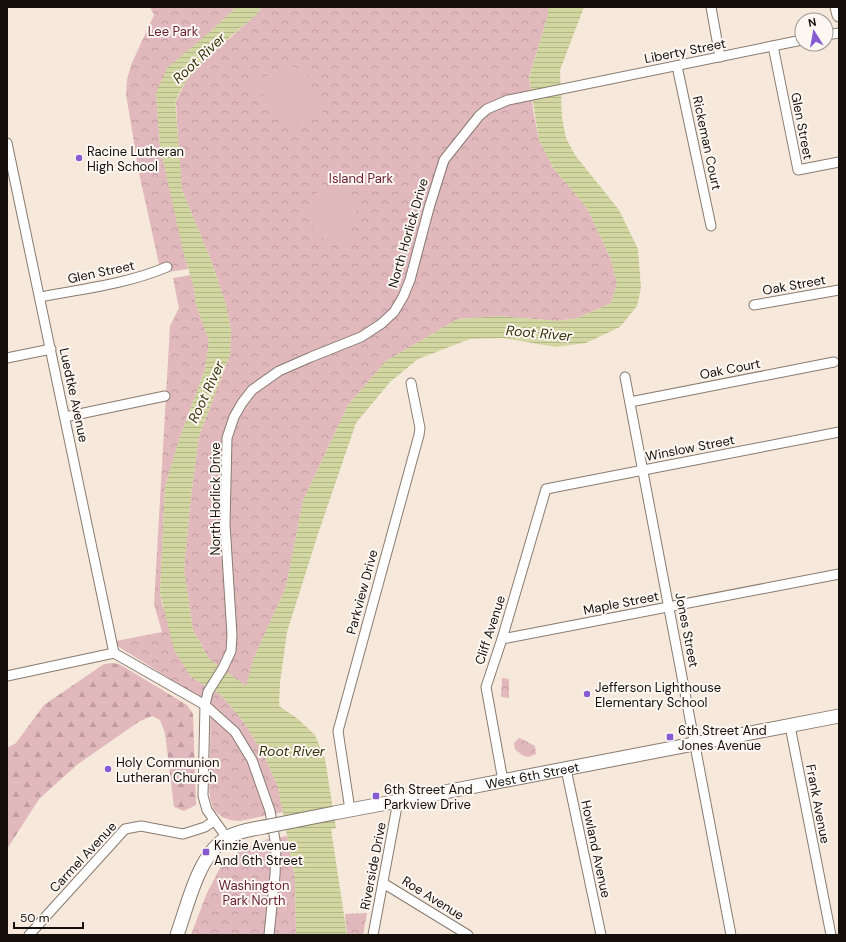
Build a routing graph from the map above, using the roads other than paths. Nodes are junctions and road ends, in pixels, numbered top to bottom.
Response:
1 (711, 7) edge
2 (837, 7) edge
3 (839, 15) edge
4 (794, 42) edge
5 (773, 46) junction
6 (720, 57) junction
7 (677, 66) junction
8 (573, 86) joint
9 (7, 143) edge
10 (839, 162) edge
11 (711, 226) dead end
12 (167, 267) dead end
13 (839, 290) edge
14 (40, 297) junction
15 (754, 305) dead end
16 (51, 349) junction
17 (7, 358) edge
18 (834, 362) dead end
19 (625, 377) dead end
20 (411, 383) dead end
21 (164, 396) dead end
22 (630, 402) junction
23 (65, 417) junction
24 (839, 432) edge
25 (643, 470) junction
26 (546, 489) joint
27 (839, 574) edge
28 (669, 607) junction
29 (502, 639) junction
30 (114, 653) junction
31 (7, 676) edge
32 (205, 705) junction
33 (839, 716) edge
34 (790, 726) junction
35 (695, 744) junction
36 (566, 769) junction
37 (503, 781) junction
38 (398, 802) junction
39 (350, 810) junction
40 (214, 821) junction
41 (227, 838) junction
42 (384, 883) junction
43 (40, 922) junction
44 (29, 935) edge
45 (35, 935) edge
46 (177, 935) edge
47 (269, 935) edge
48 (373, 935) edge
49 (468, 935) edge
50 (601, 935) edge
51 (732, 935) edge
52 (831, 935) edge

1 - 6 street
2 - 3 street
4 - 5 street, Liberty Street
5 - 6 street, Liberty Street
5 - 10 street, Glen Street
6 - 7 street, Liberty Street
7 - 8 street, Liberty Street
7 - 11 street, Rickeman Court
8 - 32 street, North Horlick Drive
9 - 14 street, Luedtke Avenue
12 - 14 street, Glen Street
13 - 15 street, Oak Street
14 - 16 street, Luedtke Avenue
16 - 17 street
16 - 23 street, Luedtke Avenue
18 - 22 street, Oak Court
19 - 22 street, Jones Street
20 - 39 street, Parkview Drive
21 - 23 street
22 - 25 street, Jones Street
23 - 30 street, Luedtke Avenue
24 - 25 street, Winslow Street
25 - 26 street, Winslow Street
25 - 28 street, Jones Street
26 - 29 street, Cliff Avenue
27 - 28 street, Maple Street
28 - 29 street, Maple Street
28 - 35 street, Jones Street
29 - 37 street, Cliff Avenue
30 - 31 street
30 - 32 street
32 - 40 street, North Horlick Drive
32 - 47 street
33 - 34 street, West 6th Street
34 - 35 street, West 6th Street
34 - 52 street, Frank Avenue
35 - 36 street, West 6th Street
35 - 51 street, Jones Street
36 - 37 street, West 6th Street
36 - 50 street, Howland Avenue
37 - 38 street, West 6th Street
38 - 39 street, West 6th Street
38 - 42 street, Riverside Drive
39 - 41 street, West 6th Street, bridge
40 - 41 street, North Horlick Drive
40 - 43 street, Carmel Avenue
41 - 46 street
42 - 48 street, Riverside Drive
42 - 49 street, Roe Avenue
43 - 44 street, Carmel Avenue
43 - 45 street

